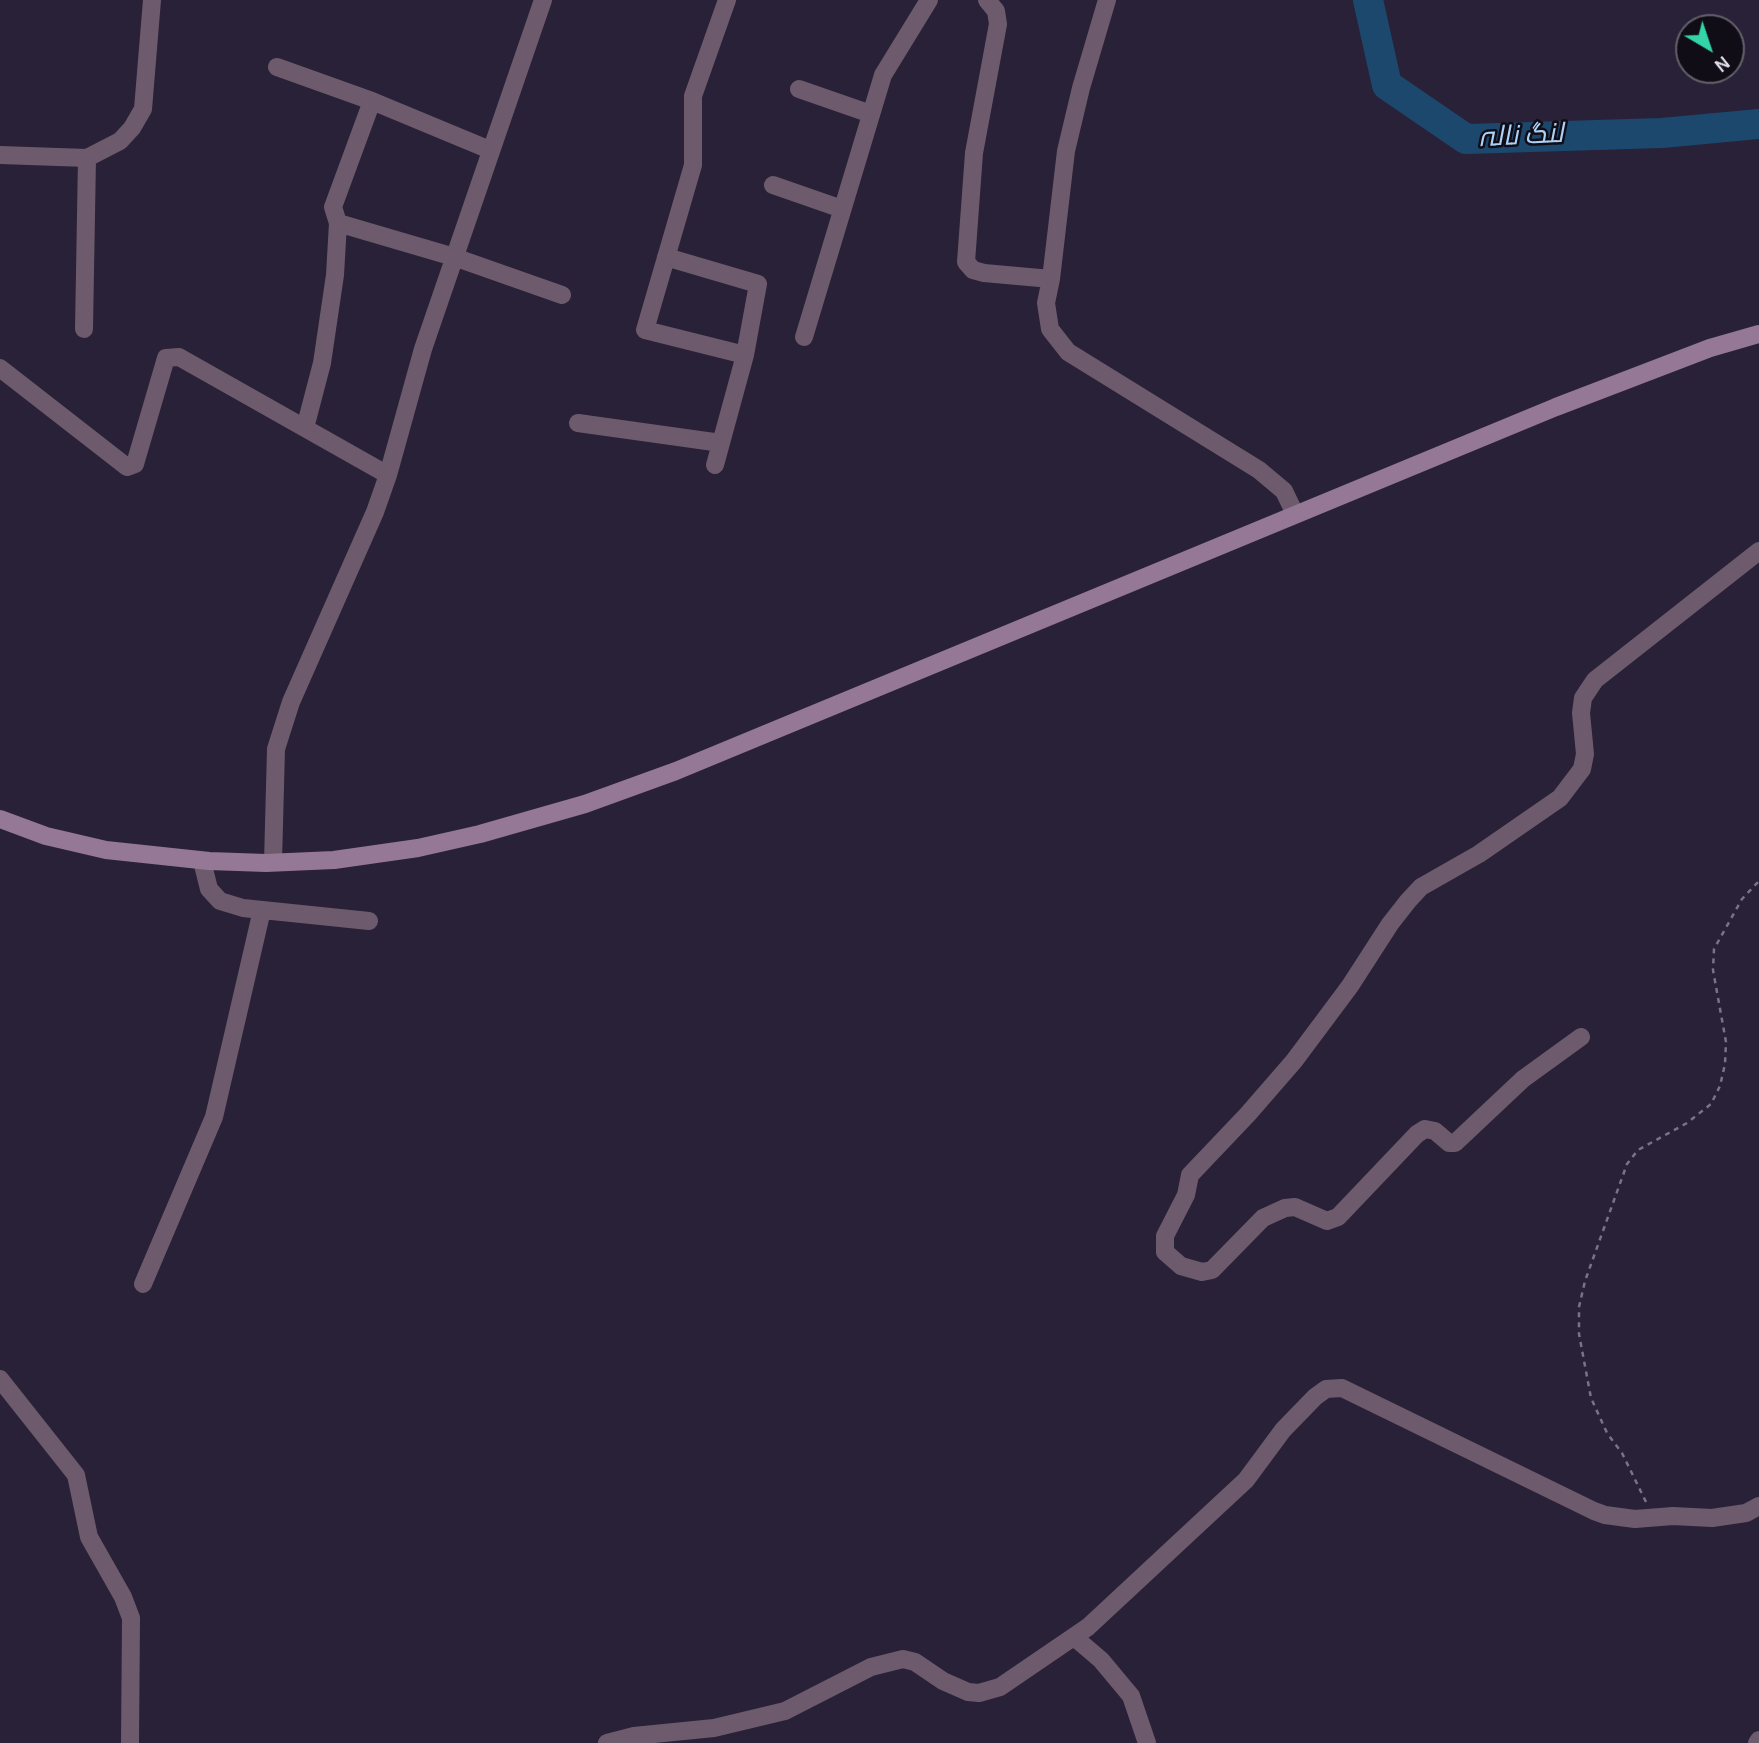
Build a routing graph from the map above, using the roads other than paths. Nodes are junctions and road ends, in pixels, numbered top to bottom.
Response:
1 (152, 0) edge
2 (542, 0) edge
3 (727, 0) edge
4 (929, 0) edge
5 (987, 0) edge
6 (1107, 0) edge
7 (276, 67) dead end
8 (799, 89) dead end
9 (372, 101) junction
10 (871, 114) junction
11 (490, 149) junction
12 (0, 155) edge
13 (87, 158) junction
14 (773, 185) dead end
15 (842, 209) junction
16 (338, 223) junction
17 (454, 257) junction
18 (666, 257) junction
19 (1051, 279) junction
20 (562, 295) dead end
21 (84, 329) dead end
22 (1759, 334) edge
23 (804, 337) dead end
24 (745, 355) junction
25 (0, 368) edge
26 (578, 424) dead end
27 (305, 428) junction
28 (721, 443) junction
29 (715, 465) dead end
30 (388, 475) junction
31 (1295, 514) junction
32 (1759, 551) edge
33 (0, 818) edge
34 (202, 860) junction
35 (273, 862) junction
36 (262, 910) junction
37 (369, 921) dead end
38 (1581, 1037) dead end
39 (143, 1284) dead end
40 (0, 1379) edge
41 (1759, 1506) edge
42 (1074, 1637) junction
43 (130, 1743) edge
44 (607, 1743) edge
45 (1147, 1743) edge

1 - 13 street
2 - 11 street
3 - 18 street
4 - 10 street
5 - 19 street
6 - 19 street
7 - 9 street
8 - 10 street
9 - 11 street
9 - 16 street
10 - 15 street
11 - 17 street
12 - 13 street
13 - 21 street
14 - 15 street
15 - 23 street
16 - 17 street
16 - 27 street
17 - 20 street
17 - 30 street
18 - 24 street
18 - 24 street
19 - 31 street
22 - 31 main road
24 - 28 street
25 - 27 street
26 - 28 street
27 - 30 street
28 - 29 street
30 - 35 street
31 - 35 main road
32 - 38 street
33 - 34 main road
34 - 35 main road
34 - 36 street
36 - 37 street
36 - 39 street
40 - 43 street
41 - 42 street
42 - 44 street
42 - 45 street

